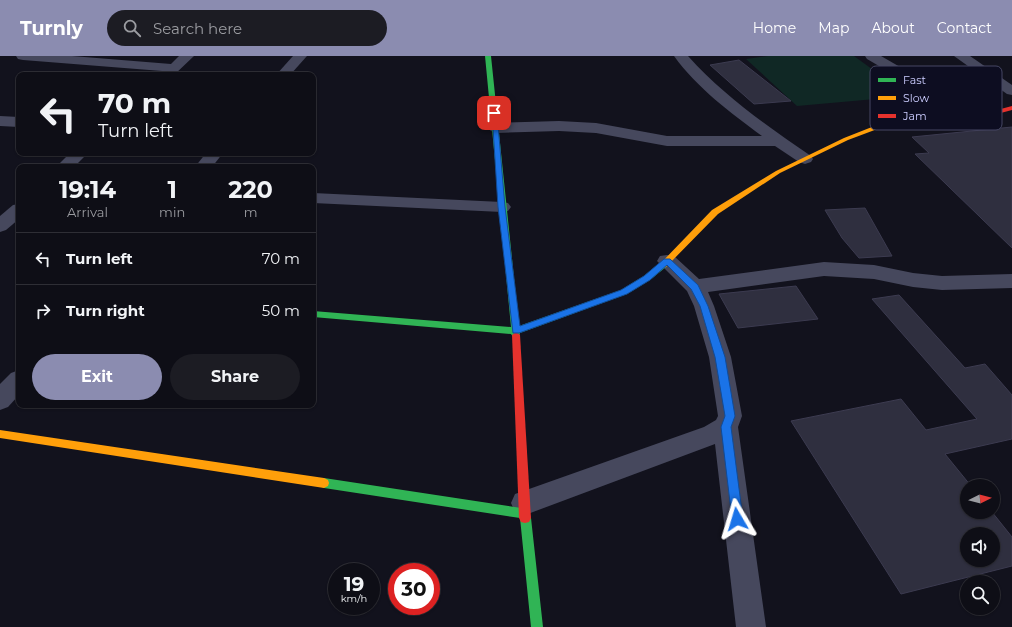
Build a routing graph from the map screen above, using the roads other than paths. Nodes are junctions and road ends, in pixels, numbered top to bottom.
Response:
1 (23, 56) edge
2 (187, 56) edge
3 (300, 56) edge
4 (488, 56) edge
5 (681, 56) edge
6 (872, 56) edge
7 (961, 56) edge
8 (54, 57) edge
9 (889, 66) edge
10 (976, 66) edge
11 (170, 72) edge
12 (286, 72) edge
13 (1002, 84) edge
14 (1012, 91) edge
15 (1012, 108) edge
16 (1002, 110) edge
17 (0, 121) edge
18 (16, 122) edge
19 (496, 128) junction
20 (870, 130) edge
21 (778, 141) junction
22 (77, 156) edge
23 (212, 156) edge
24 (805, 159) junction
25 (67, 164) edge
26 (206, 164) edge
27 (316, 198) edge
28 (0, 205) edge
29 (502, 207) junction
30 (16, 208) edge
31 (16, 211) edge
32 (0, 226) edge
33 (667, 261) junction
34 (1012, 281) edge
35 (695, 287) junction
36 (316, 314) edge
37 (516, 331) junction
38 (16, 382) edge
39 (0, 400) edge
40 (726, 427) junction
41 (0, 434) edge
42 (524, 508) junction
43 (538, 627) edge
44 (750, 627) edge

1 - 8 street
2 - 11 street
3 - 12 street
4 - 19 street
5 - 21 street
6 - 9 street
7 - 10 street
8 - 11 street
13 - 14 street
15 - 16 street
17 - 18 street
19 - 21 street
19 - 29 street
20 - 24 street
21 - 24 street
22 - 25 street
23 - 26 street
24 - 33 street
27 - 29 street
28 - 30 street
29 - 37 street
31 - 32 street
33 - 35 street
33 - 37 street
34 - 35 street
35 - 40 street
36 - 37 street
37 - 42 street
38 - 39 street
40 - 42 street
40 - 44 street
41 - 42 street
42 - 43 street

